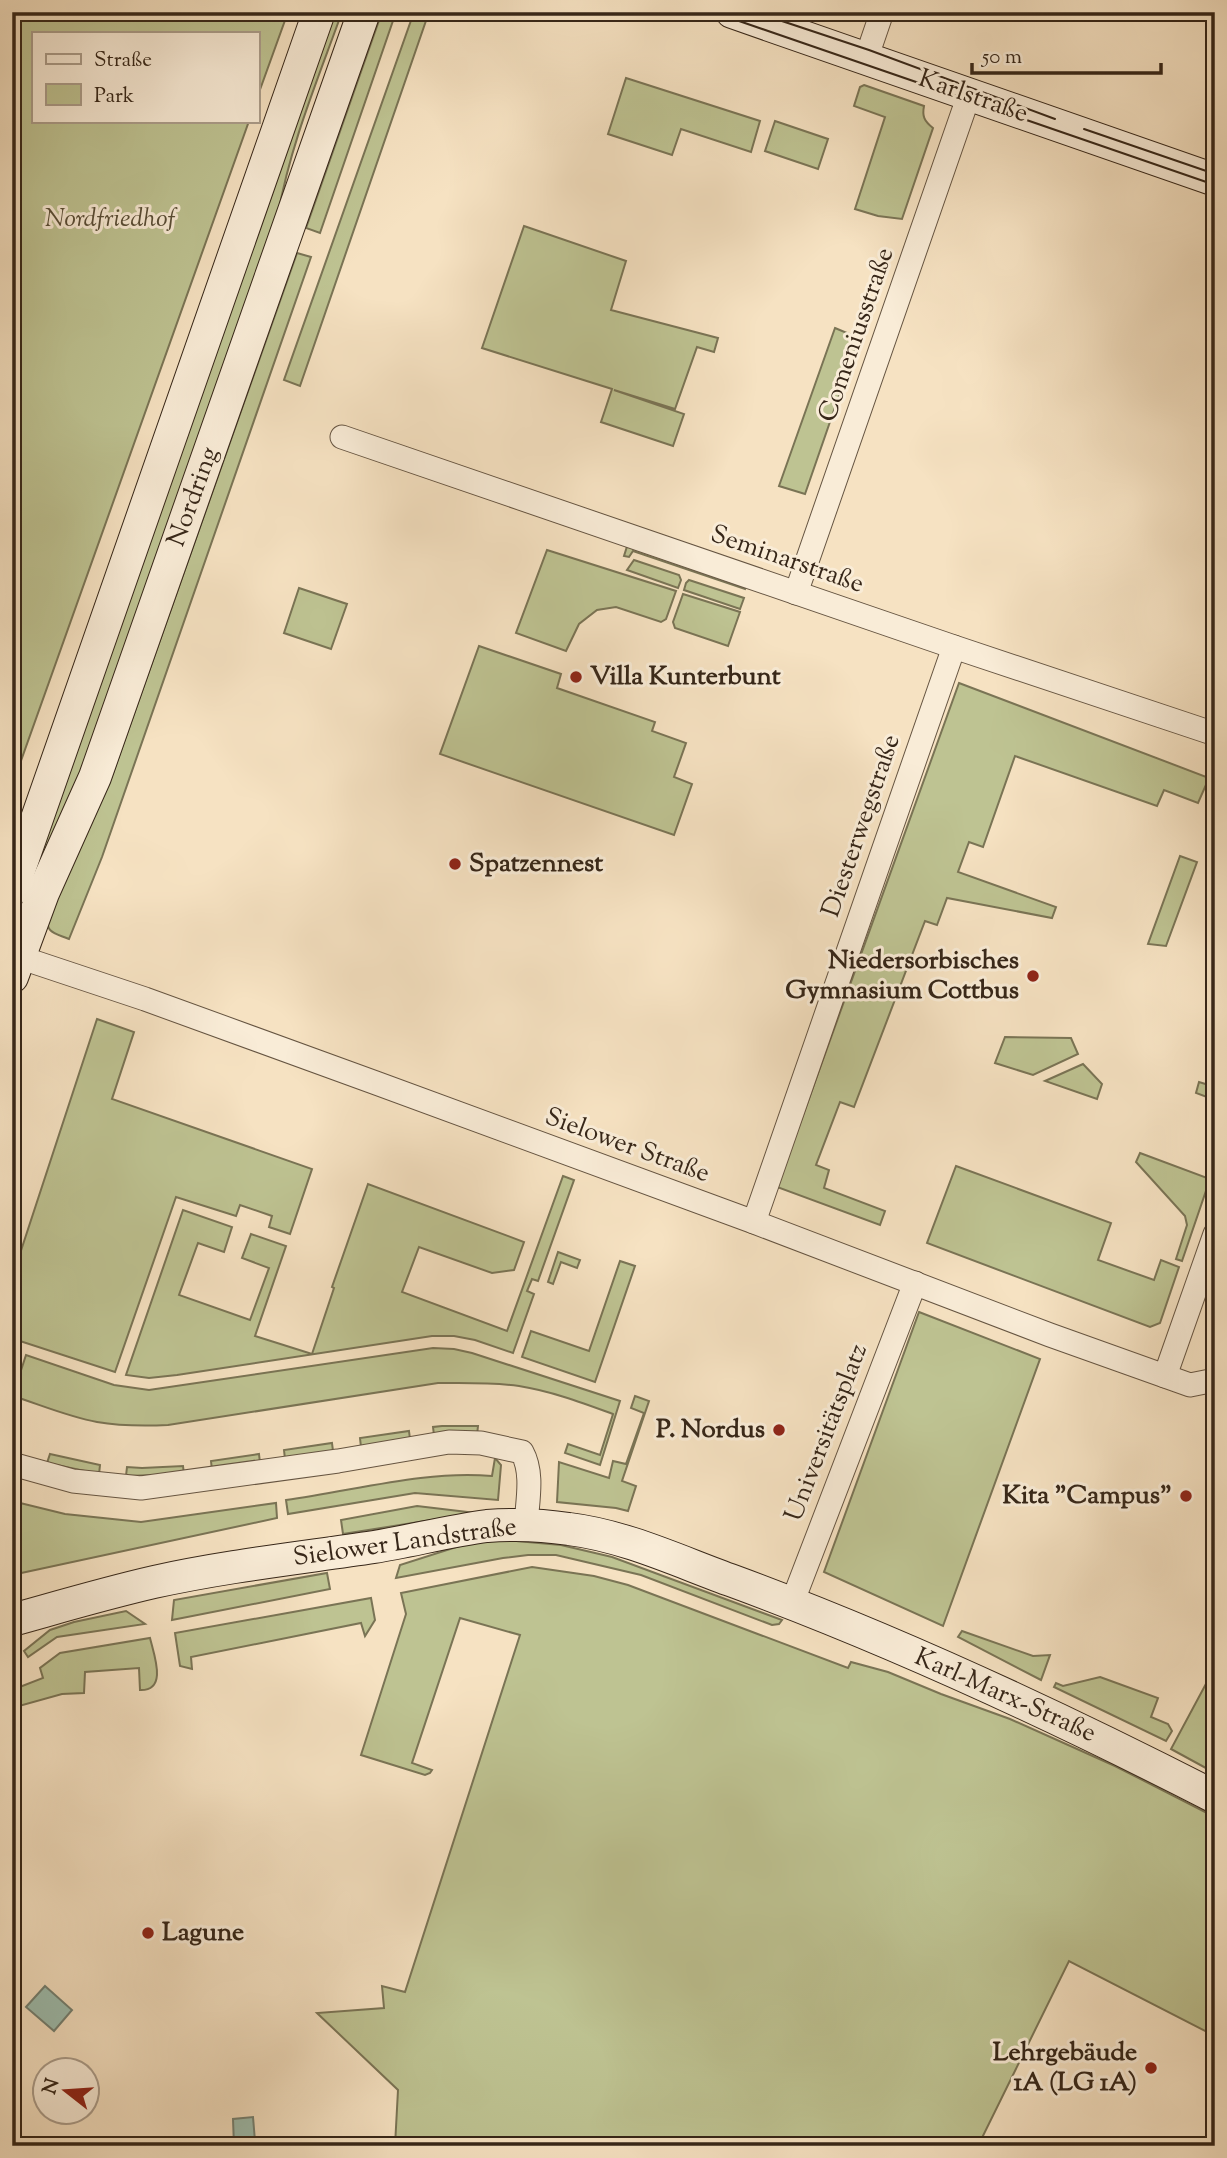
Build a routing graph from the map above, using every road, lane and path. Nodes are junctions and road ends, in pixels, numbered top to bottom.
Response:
1 (319, 12) edge
2 (364, 12) edge
3 (732, 12) edge
4 (882, 12) edge
5 (866, 59) junction
6 (969, 95) junction
7 (1215, 180) edge
8 (341, 437) dead end
9 (796, 593) junction
10 (954, 647) junction
11 (1215, 734) edge
12 (12, 890) edge
13 (16, 967) edge
14 (754, 1222) junction
15 (1215, 1234) edge
16 (915, 1283) junction
17 (1164, 1376) junction
18 (1215, 1380) edge
19 (12, 1464) edge
20 (526, 1526) junction
21 (792, 1603) junction
22 (12, 1620) edge
23 (1215, 1797) edge

1 - 12 main road, Nordring
2 - 13 main road, Nordring
3 - 5 main road, Karlstraße
4 - 5 street
5 - 6 main road, Karlstraße
6 - 7 main road, Karlstraße
6 - 9 street, Comeniusstraße
8 - 9 street, Seminarstraße
9 - 10 street, Seminarstraße
10 - 11 street, Seminarstraße
10 - 14 street, Diesterwegstraße
13 - 14 street, Sielower Straße
14 - 16 street, Sielower Straße
15 - 17 street
16 - 17 street, Sielower Straße
16 - 21 street, Universitätsplatz
17 - 18 street, Sielower Straße
19 - 20 street
20 - 21 main road, Sielower Landstraße
20 - 22 main road, Sielower Landstraße
21 - 23 main road, Karl-Marx-Straße

